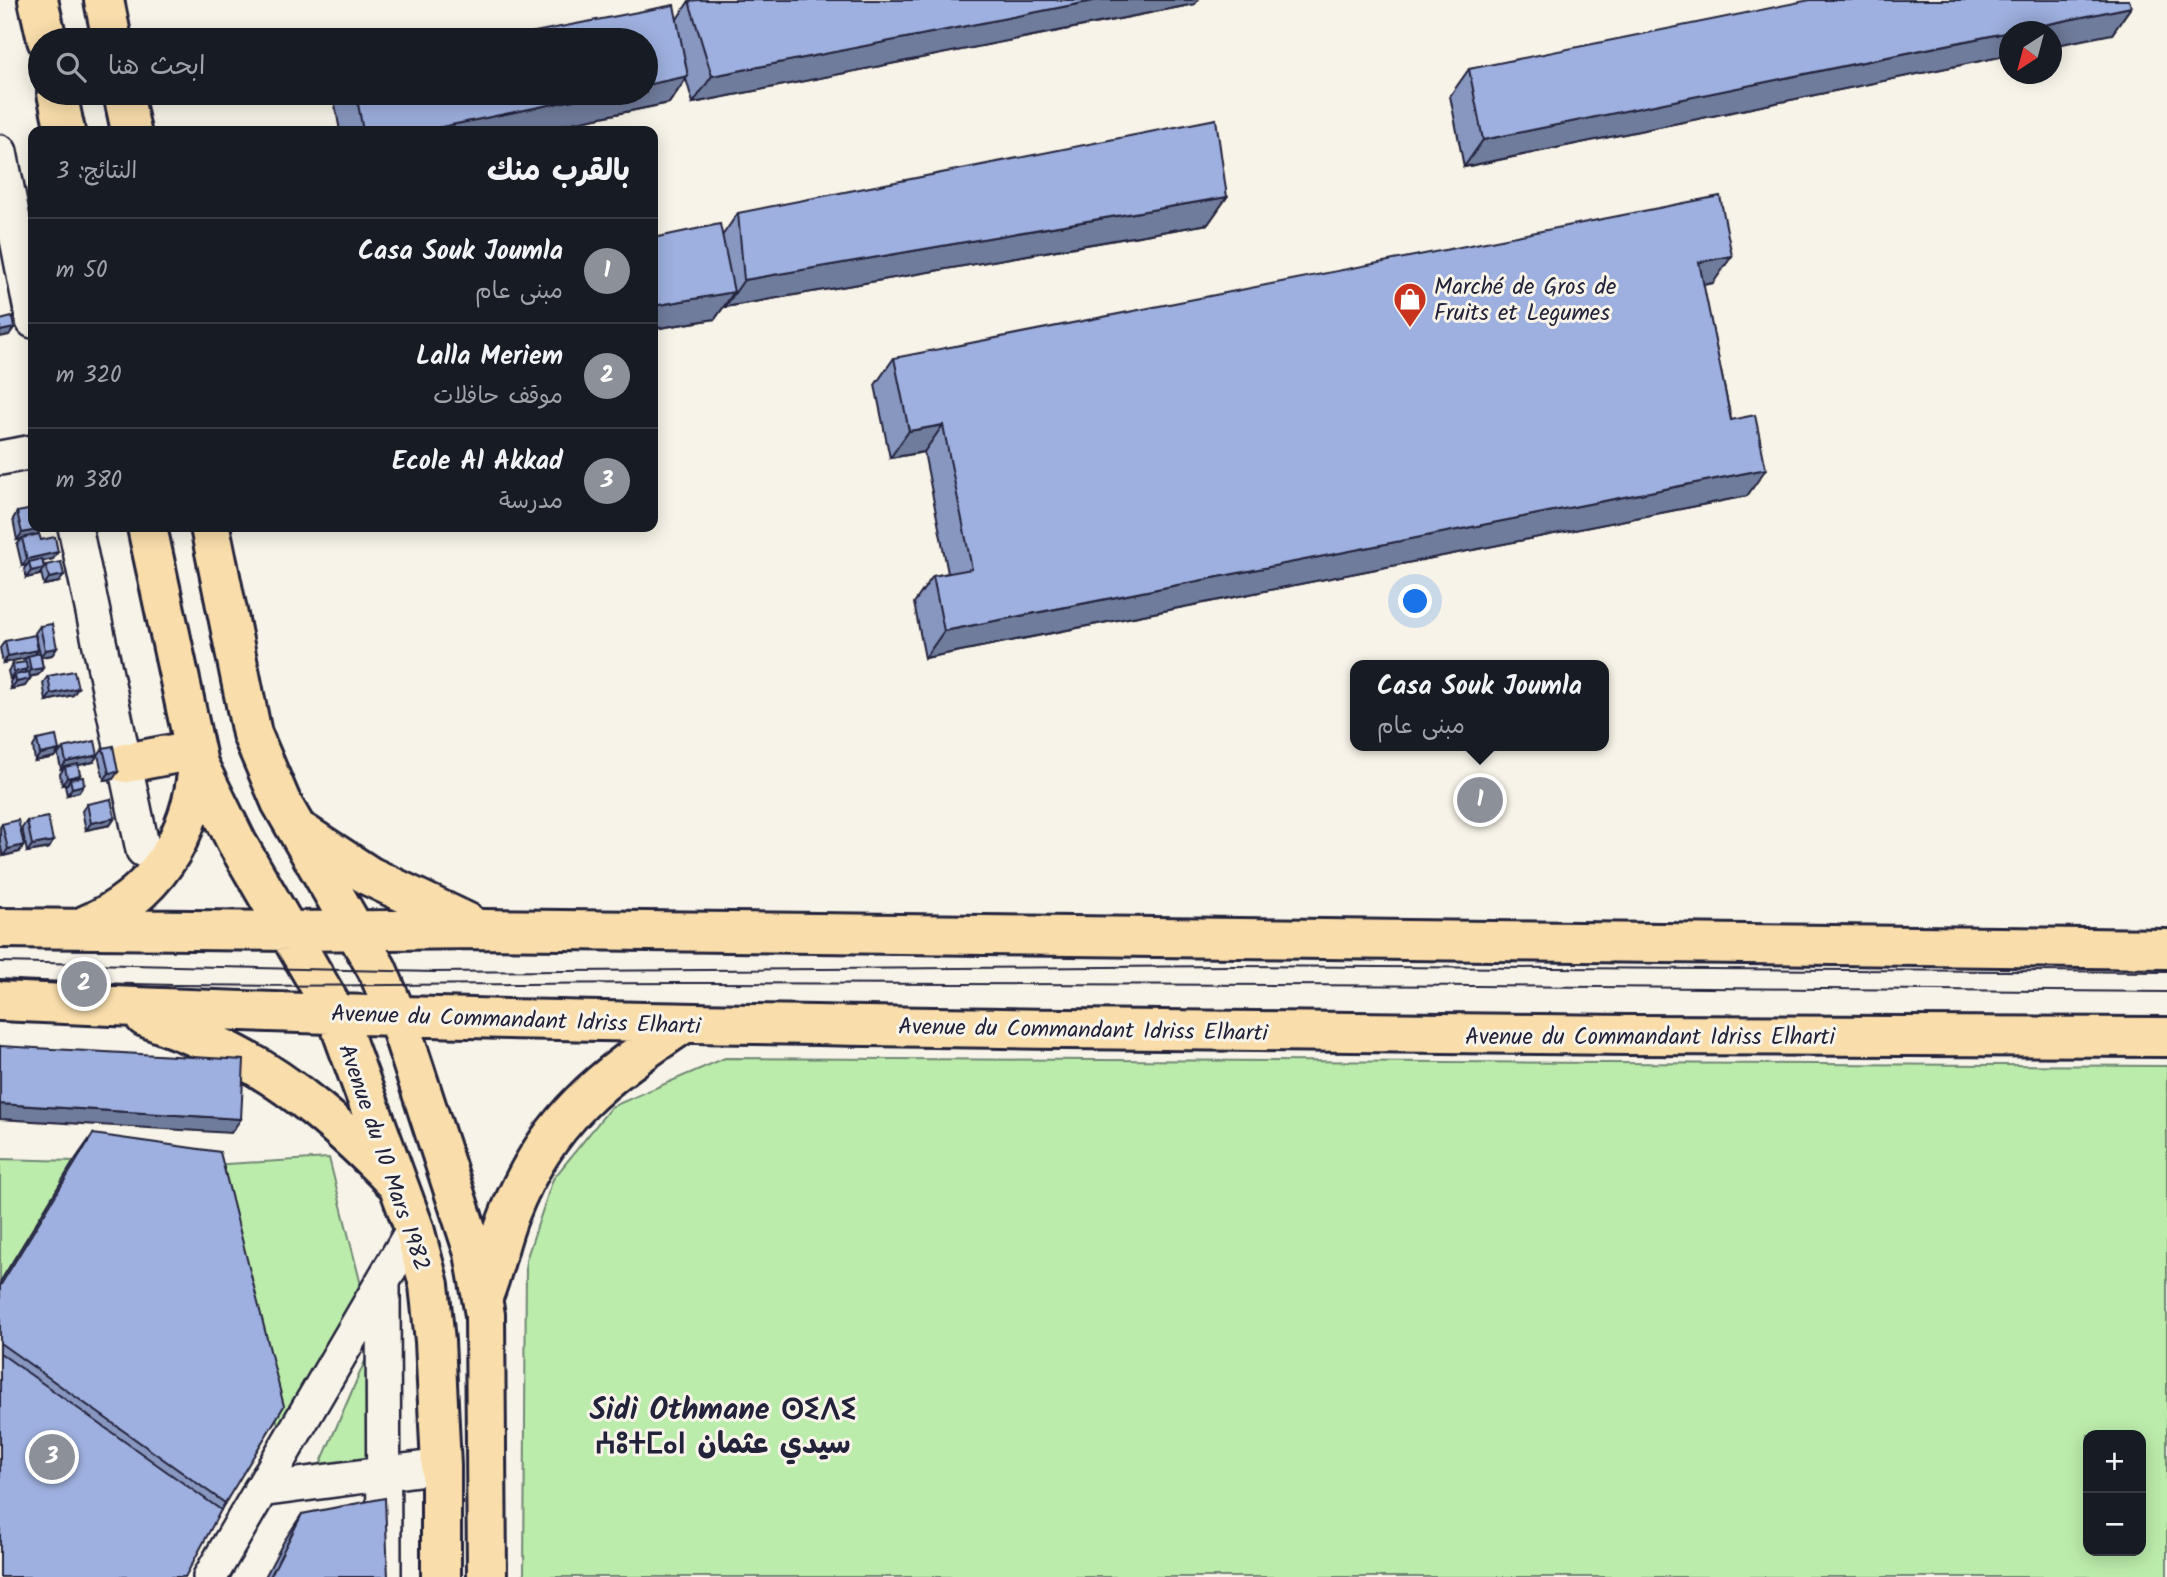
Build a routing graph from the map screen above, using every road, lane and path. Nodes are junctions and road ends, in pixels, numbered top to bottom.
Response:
1 (38, 0) edge
2 (104, 0) edge
3 (44, 28) edge
4 (110, 28) edge
5 (60, 105) edge
6 (126, 105) edge
7 (64, 126) edge
8 (130, 126) edge
9 (0, 152) edge
10 (6, 220) edge
11 (28, 302) edge
12 (28, 453) edge
13 (0, 458) edge
14 (76, 532) edge
15 (148, 532) edge
16 (211, 532) edge
17 (196, 757) junction
18 (126, 763) junction
19 (298, 830) junction
20 (143, 850) dead end
21 (0, 928) edge
22 (79, 928) junction
23 (483, 929) junction
24 (355, 930) junction
25 (291, 932) junction
26 (2167, 950) edge
27 (0, 1001) edge
28 (120, 1007) junction
29 (336, 1014) junction
30 (397, 1016) junction
31 (684, 1024) junction
32 (2167, 1037) edge
33 (401, 1189) junction
34 (415, 1228) junction
35 (383, 1280) junction
36 (483, 1296) junction
37 (441, 1466) junction
38 (384, 1474) junction
39 (260, 1490) junction
40 (210, 1577) edge
41 (384, 1577) edge
42 (440, 1577) edge
43 (487, 1577) edge

1 - 3 main road
2 - 4 main road
5 - 7 main road
6 - 8 main road
9 - 10 street
10 - 11 street
12 - 13 street
14 - 18 street
15 - 17 main road, Avenue du 10 Mars 1982
16 - 19 main road
17 - 18 main road
17 - 22 main road
17 - 25 main road, Avenue du 10 Mars 1982
18 - 20 street
19 - 23 main road
19 - 24 main road
21 - 22 main road
22 - 25 main road
23 - 24 main road
23 - 26 main road
24 - 25 main road
24 - 30 main road
25 - 29 main road, Avenue du 10 Mars 1982
27 - 28 main road, Avenue du Commandant Idriss Elharti
28 - 29 main road, Avenue du Commandant Idriss Elharti
28 - 33 main road
29 - 30 main road, Avenue du Commandant Idriss Elharti
29 - 33 main road, Avenue du 10 Mars 1982
30 - 31 main road, Avenue du Commandant Idriss Elharti
30 - 36 main road
31 - 32 main road, Avenue du Commandant Idriss Elharti
31 - 36 main road
33 - 34 main road, Avenue du 10 Mars 1982
34 - 35 street
34 - 37 main road, Avenue du 10 Mars 1982
35 - 38 street
35 - 39 street
36 - 43 main road
37 - 38 street
37 - 42 main road, Avenue du 10 Mars 1982
38 - 39 street
38 - 41 street
39 - 40 street

